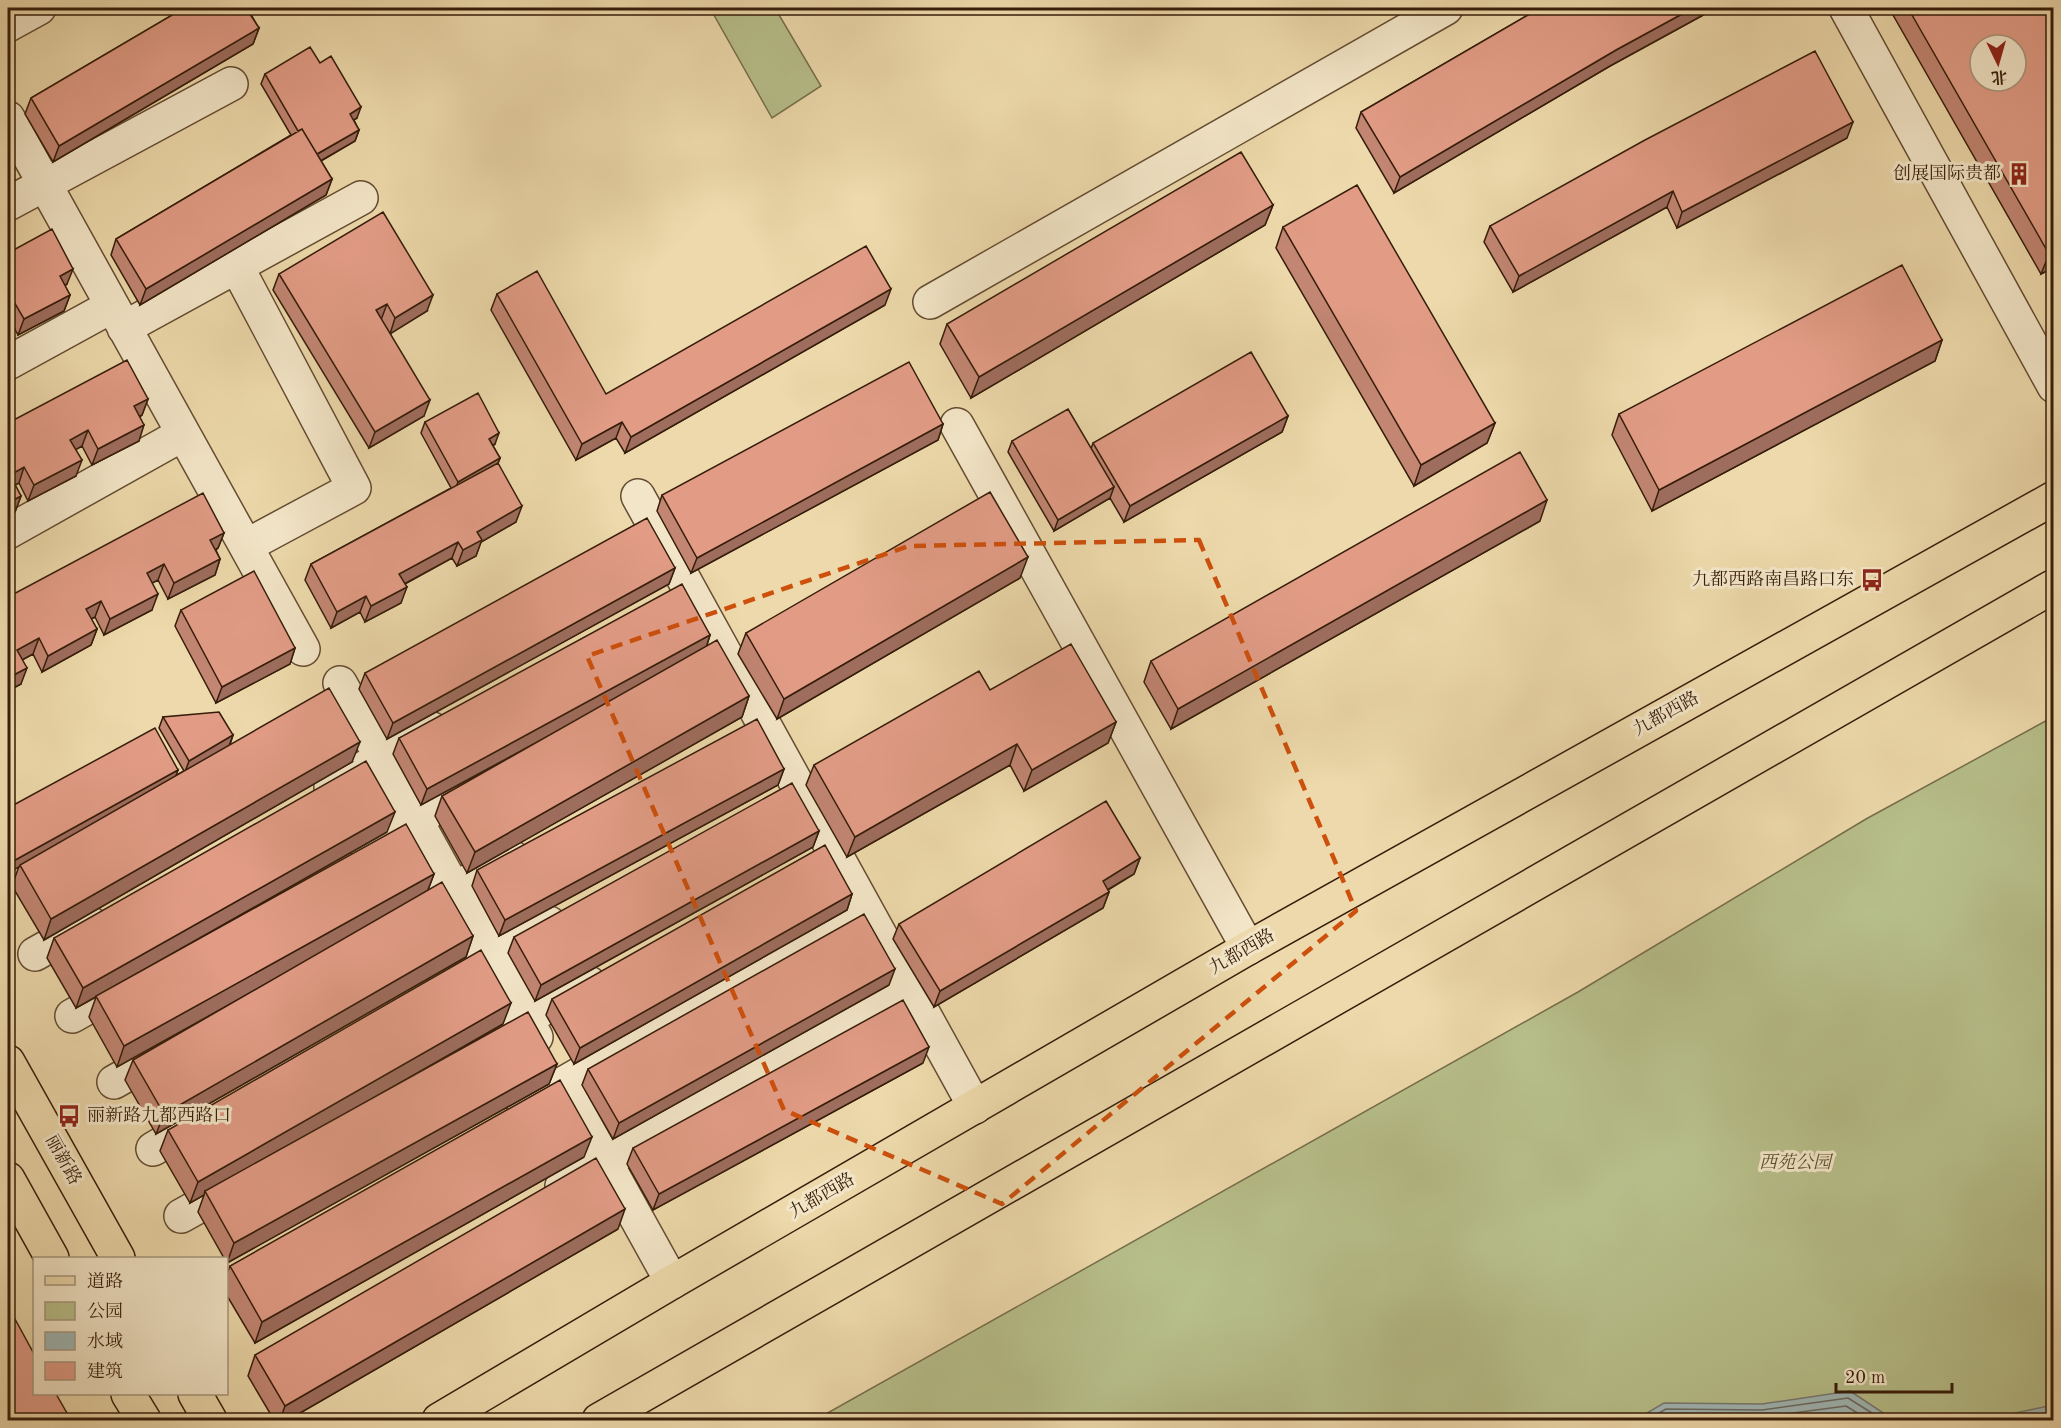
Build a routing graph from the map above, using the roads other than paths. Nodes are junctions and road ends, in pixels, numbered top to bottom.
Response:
1 (39, 8) edge
2 (1446, 8) edge
3 (1846, 8) edge
4 (8, 25) edge
5 (231, 84) dead end
6 (8, 118) edge
7 (44, 184) junction
8 (361, 198) dead end
9 (8, 204) edge
10 (237, 267) junction
11 (930, 302) dead end
12 (118, 317) junction
13 (8, 363) edge
14 (2054, 386) edge
15 (957, 425) dead end
16 (183, 434) junction
17 (638, 496) dead end
18 (2054, 498) edge
19 (8, 532) edge
20 (246, 546) junction
21 (2054, 586) edge
22 (303, 649) dead end
23 (340, 683) dead end
24 (453, 718) edge
25 (381, 758) junction
26 (507, 768) edge
27 (310, 798) edge
28 (415, 819) junction
29 (536, 844) edge
30 (342, 861) edge
31 (454, 890) junction
32 (116, 908) edge
33 (572, 910) edge
34 (866, 910) junction
35 (382, 930) edge
36 (1248, 948) junction
37 (35, 954) dead end
38 (491, 956) junction
39 (617, 967) edge
40 (155, 969) edge
41 (911, 990) junction
42 (419, 997) edge
43 (72, 1016) dead end
44 (526, 1018) junction
45 (197, 1035) edge
46 (465, 1053) edge
47 (8, 1062) edge
48 (114, 1082) dead end
49 (562, 1084) junction
50 (975, 1107) junction
51 (224, 1108) edge
52 (501, 1119) edge
53 (153, 1149) dead end
54 (605, 1162) junction
55 (262, 1170) edge
56 (8, 1179) edge
57 (534, 1202) edge
58 (181, 1216) dead end
59 (51, 1257) edge
60 (117, 1257) edge
61 (672, 1282) junction
62 (129, 1395) edge
63 (196, 1395) edge
64 (144, 1420) edge
65 (210, 1420) edge
66 (439, 1420) edge
67 (599, 1420) edge

1 - 4 street
2 - 11 street
3 - 14 street
5 - 7 street
6 - 7 street
7 - 9 street
7 - 12 street
8 - 10 street
10 - 12 street
10 - 20 street
12 - 13 street
12 - 16 street
15 - 36 street
16 - 19 street
16 - 20 street
17 - 34 street
18 - 36 main road, 九都西路
20 - 22 street
21 - 67 main road
23 - 25 street
24 - 25 street
25 - 27 street
25 - 28 street
26 - 28 street
28 - 30 street
28 - 31 street
29 - 31 street
31 - 35 street
31 - 38 street
32 - 37 street
33 - 38 street
34 - 41 street
34 - 49 street
36 - 50 main road, 九都西路
38 - 42 street
38 - 44 street
39 - 44 street
40 - 43 street
41 - 50 street
41 - 54 street
44 - 46 street
44 - 49 street
45 - 48 street
47 - 60 main road, 丽新路
49 - 52 street
49 - 54 street
50 - 61 main road, 九都西路
51 - 53 street
54 - 57 street
54 - 61 street
55 - 58 street
56 - 59 main road
61 - 66 main road, 九都西路
62 - 64 main road
63 - 65 main road

